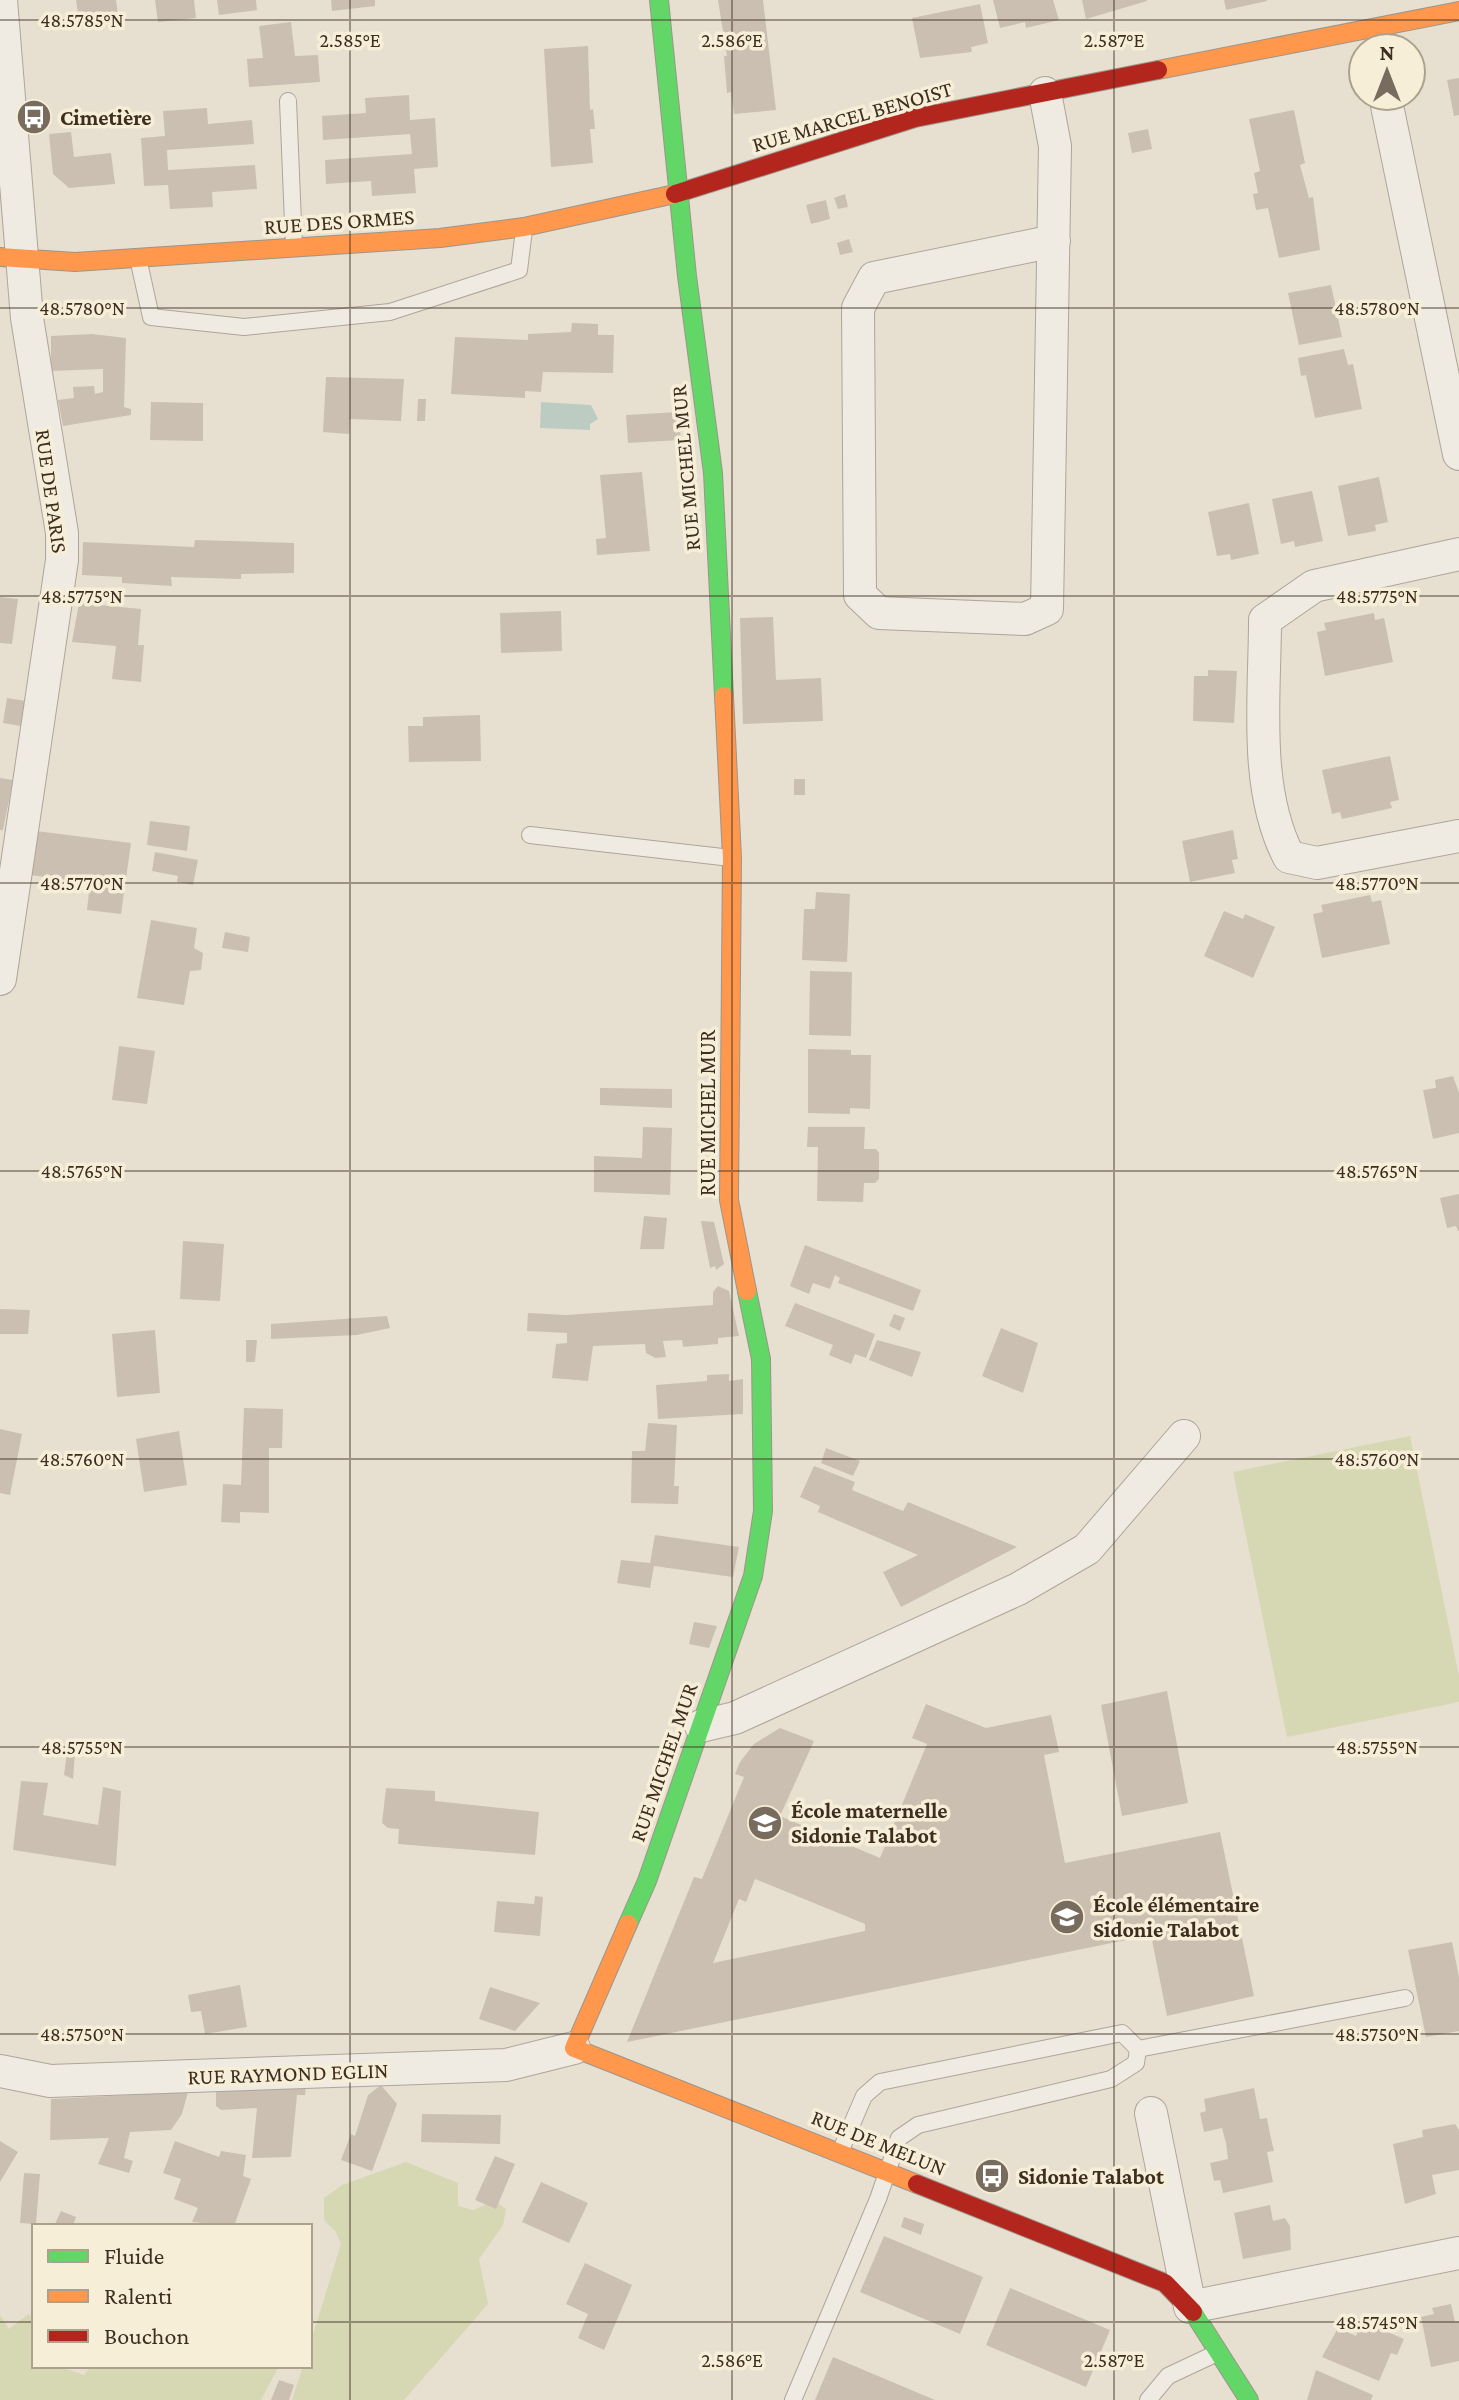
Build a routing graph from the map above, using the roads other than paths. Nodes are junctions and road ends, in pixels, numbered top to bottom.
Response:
1 (1, 0) edge
2 (659, 0) edge
3 (1459, 11) edge
4 (1371, 26) edge
5 (1045, 93) junction
6 (288, 101) dead end
7 (1388, 112) edge
8 (678, 193) junction
9 (524, 227) junction
10 (1054, 241) junction
11 (294, 249) junction
12 (138, 257) junction
13 (11, 258) edge
14 (1459, 454) edge
15 (1459, 554) edge
16 (530, 835) dead end
17 (1459, 836) edge
18 (732, 858) junction
19 (0, 979) edge
20 (1184, 1436) dead end
21 (701, 1726) junction
22 (1405, 1998) dead end
23 (574, 2048) junction
24 (1138, 2049) junction
25 (0, 2071) edge
26 (1151, 2113) dead end
27 (840, 2152) junction
28 (889, 2171) junction
29 (1459, 2253) edge
30 (1190, 2307) junction
31 (1219, 2352) junction
32 (793, 2400) edge
33 (1148, 2400) edge
34 (1249, 2400) edge

1 - 13 street, RUE DE PARIS
2 - 8 street, RUE MICHEL MUR
3 - 4 street, RUE MARCEL BENOIST
4 - 5 street, RUE MARCEL BENOIST
5 - 8 street, RUE MARCEL BENOIST
5 - 10 street
6 - 11 lane
7 - 14 street
8 - 9 street, RUE DES ORMES
8 - 18 street, RUE MICHEL MUR
9 - 11 street, RUE DES ORMES
9 - 12 lane
10 - 10 street
11 - 12 street, RUE DES ORMES
12 - 13 street, RUE DES ORMES
13 - 19 street, RUE DE PARIS
15 - 17 street
16 - 18 lane
18 - 21 street, RUE MICHEL MUR
20 - 21 street
21 - 23 street, RUE MICHEL MUR
22 - 24 lane
23 - 25 street, RUE RAYMOND EGLIN
23 - 27 street, RUE DE MELUN
24 - 27 lane
24 - 28 lane
26 - 30 street
27 - 28 street, RUE DE MELUN
28 - 30 street, RUE DE MELUN
28 - 32 lane
29 - 30 street
30 - 31 street, RUE DE MELUN
31 - 33 lane
31 - 34 street, RUE DE MELUN

